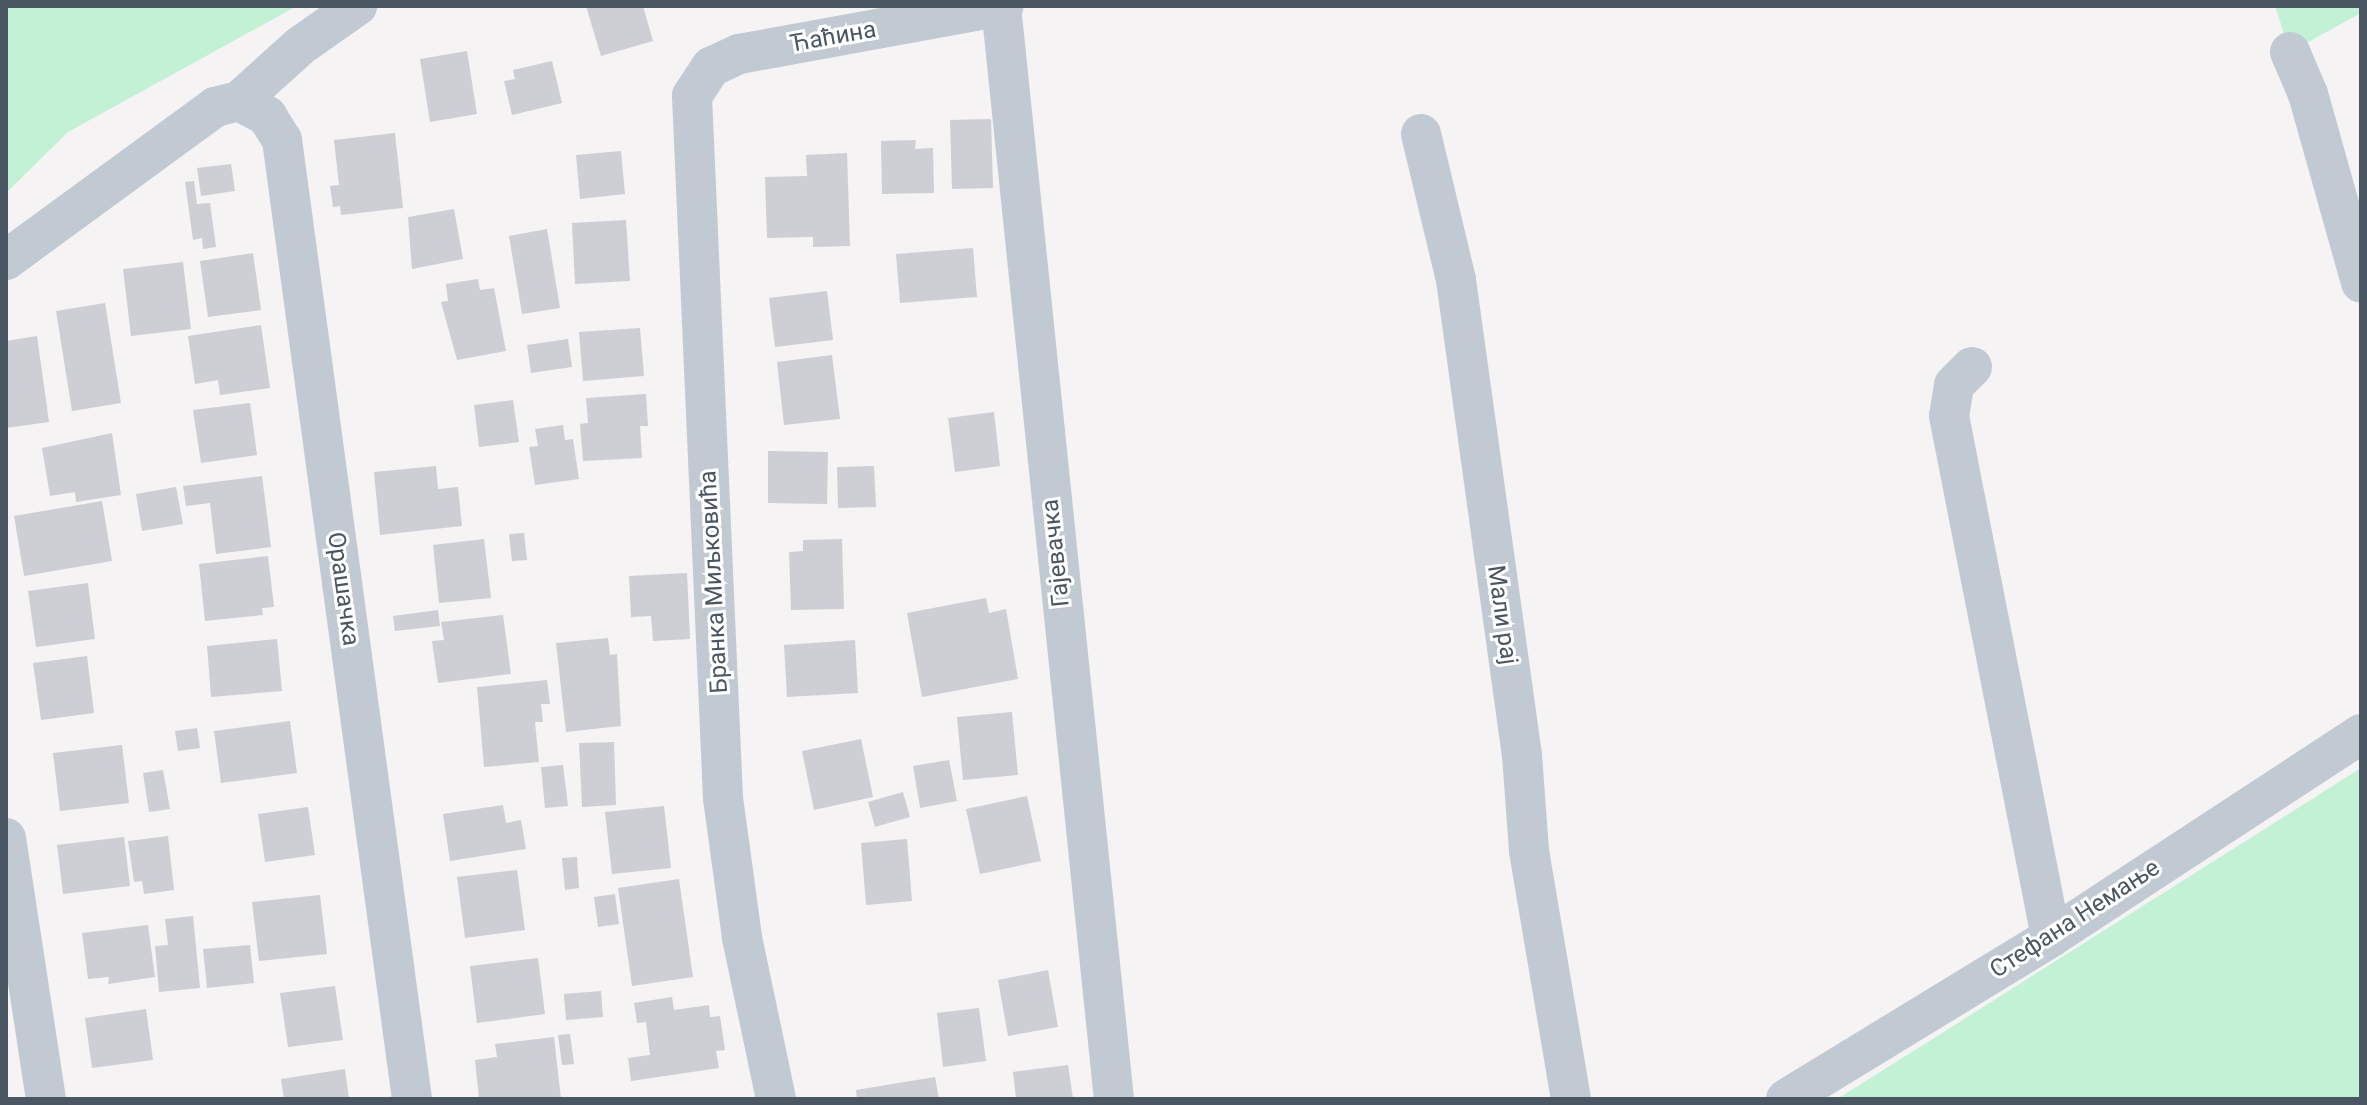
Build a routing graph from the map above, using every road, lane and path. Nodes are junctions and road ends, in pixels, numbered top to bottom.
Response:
1 (357, 6) edge
2 (1002, 6) edge
3 (2290, 52) dead end
4 (711, 67) joint
5 (239, 101) junction
6 (1421, 134) dead end
7 (6, 260) edge
8 (2361, 283) edge
9 (1972, 367) dead end
10 (2361, 734) edge
11 (6, 838) edge
12 (2051, 937) junction
13 (46, 1099) edge
14 (412, 1099) edge
15 (776, 1099) edge
16 (1114, 1099) edge
17 (1571, 1099) edge
18 (1786, 1099) edge

1 - 5 street
2 - 4 street, Ћаћина
2 - 16 street, Гајевачка
3 - 8 street
4 - 15 street, Бранка Миљковића
5 - 7 street
5 - 14 street, Орашачка
6 - 17 street, Мали рај
9 - 12 street
10 - 12 street, Стефана Немање
11 - 13 street
12 - 18 street, Стефана Немање

